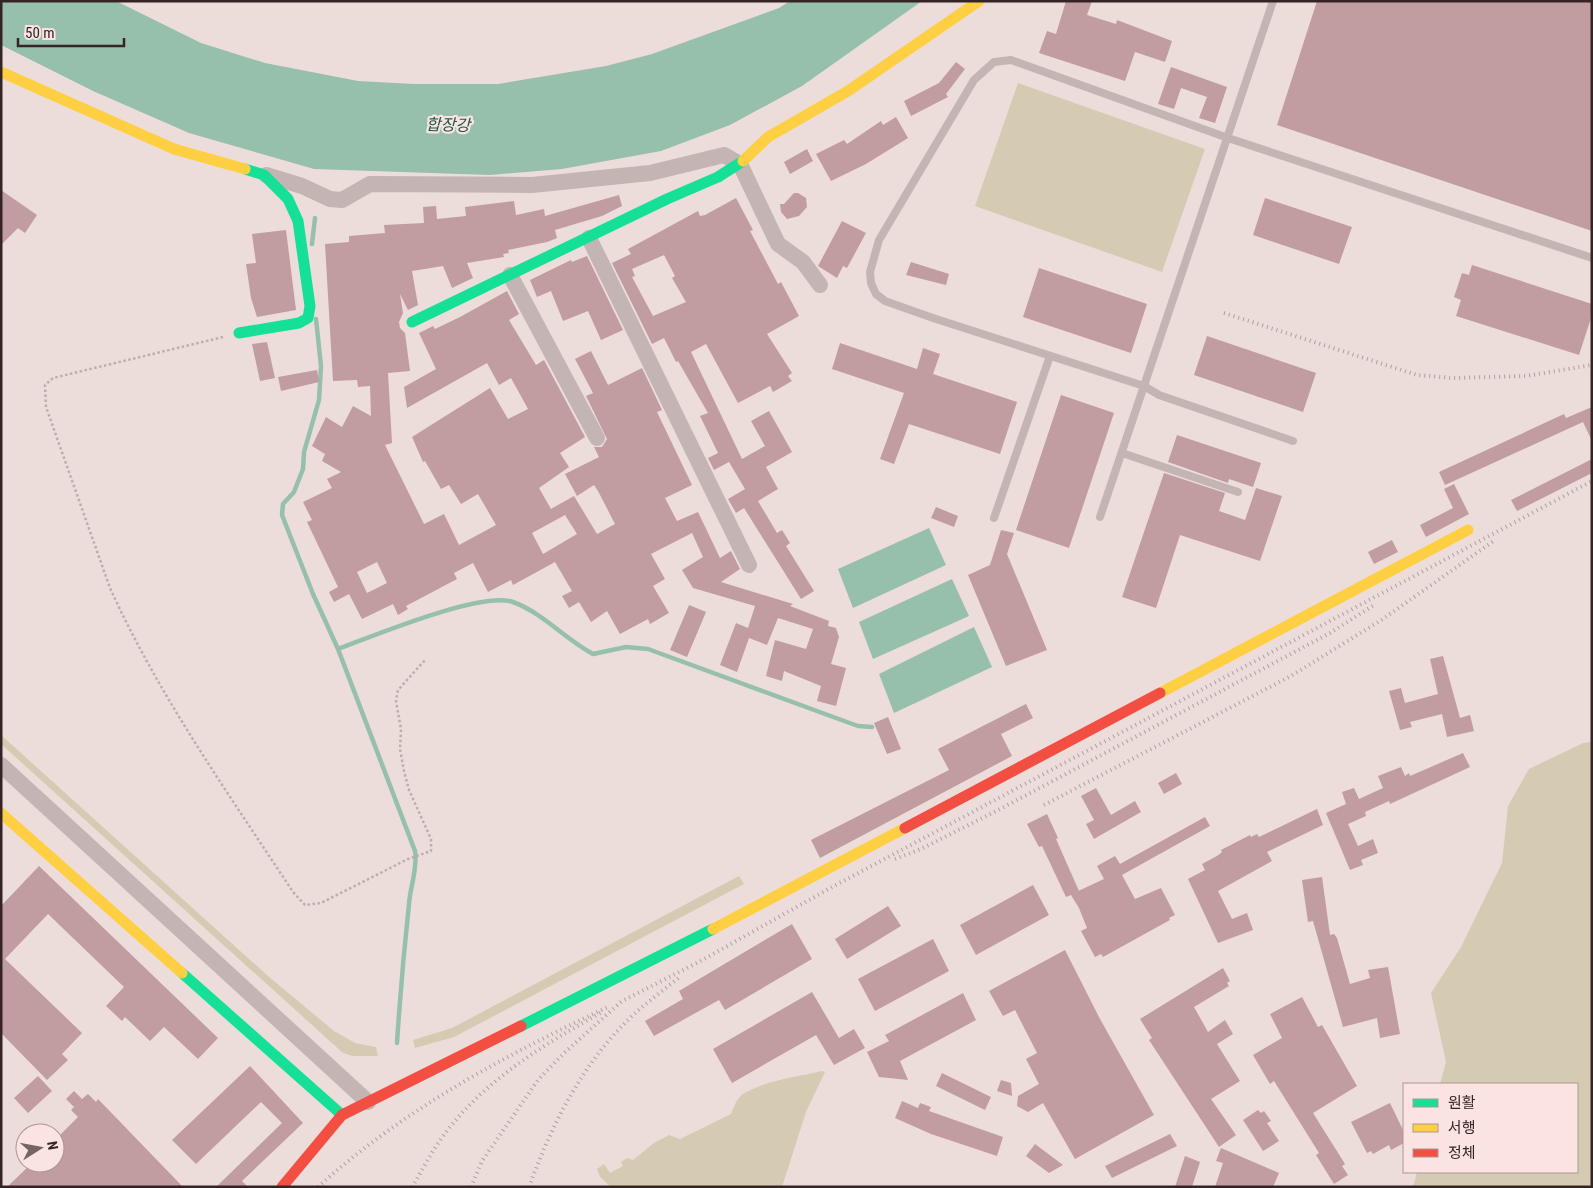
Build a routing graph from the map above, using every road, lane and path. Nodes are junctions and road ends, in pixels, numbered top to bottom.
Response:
1 (979, 1) edge
2 (1273, 1) edge
3 (1, 72) edge
4 (1228, 138) junction
5 (740, 164) junction
6 (264, 175) junction
7 (589, 238) junction
8 (1592, 258) edge
9 (510, 275) junction
10 (820, 285) dead end
11 (412, 322) dead end
12 (239, 333) joint
13 (1050, 356) junction
14 (1144, 386) junction
15 (597, 438) dead end
16 (1293, 440) dead end
17 (1122, 454) junction
18 (1238, 492) dead end
19 (1100, 517) dead end
20 (994, 518) dead end
21 (1468, 530) dead end
22 (749, 565) dead end
23 (425, 660) dead end
24 (1, 765) edge
25 (1, 813) edge
26 (368, 1102) junction
27 (342, 1115) junction
28 (282, 1187) edge

1 - 5 street
2 - 4 lane
3 - 6 street
4 - 8 lane
4 - 13 lane
4 - 14 lane
5 - 6 street
5 - 7 street
5 - 10 street
6 - 12 street
7 - 9 street
7 - 22 street
9 - 11 street
9 - 15 street
12 - 23 path
13 - 14 lane
13 - 20 lane
14 - 16 lane
14 - 17 lane
17 - 18 lane
17 - 19 lane
21 - 26 street
24 - 26 street
25 - 27 street
26 - 27 street
27 - 28 street

